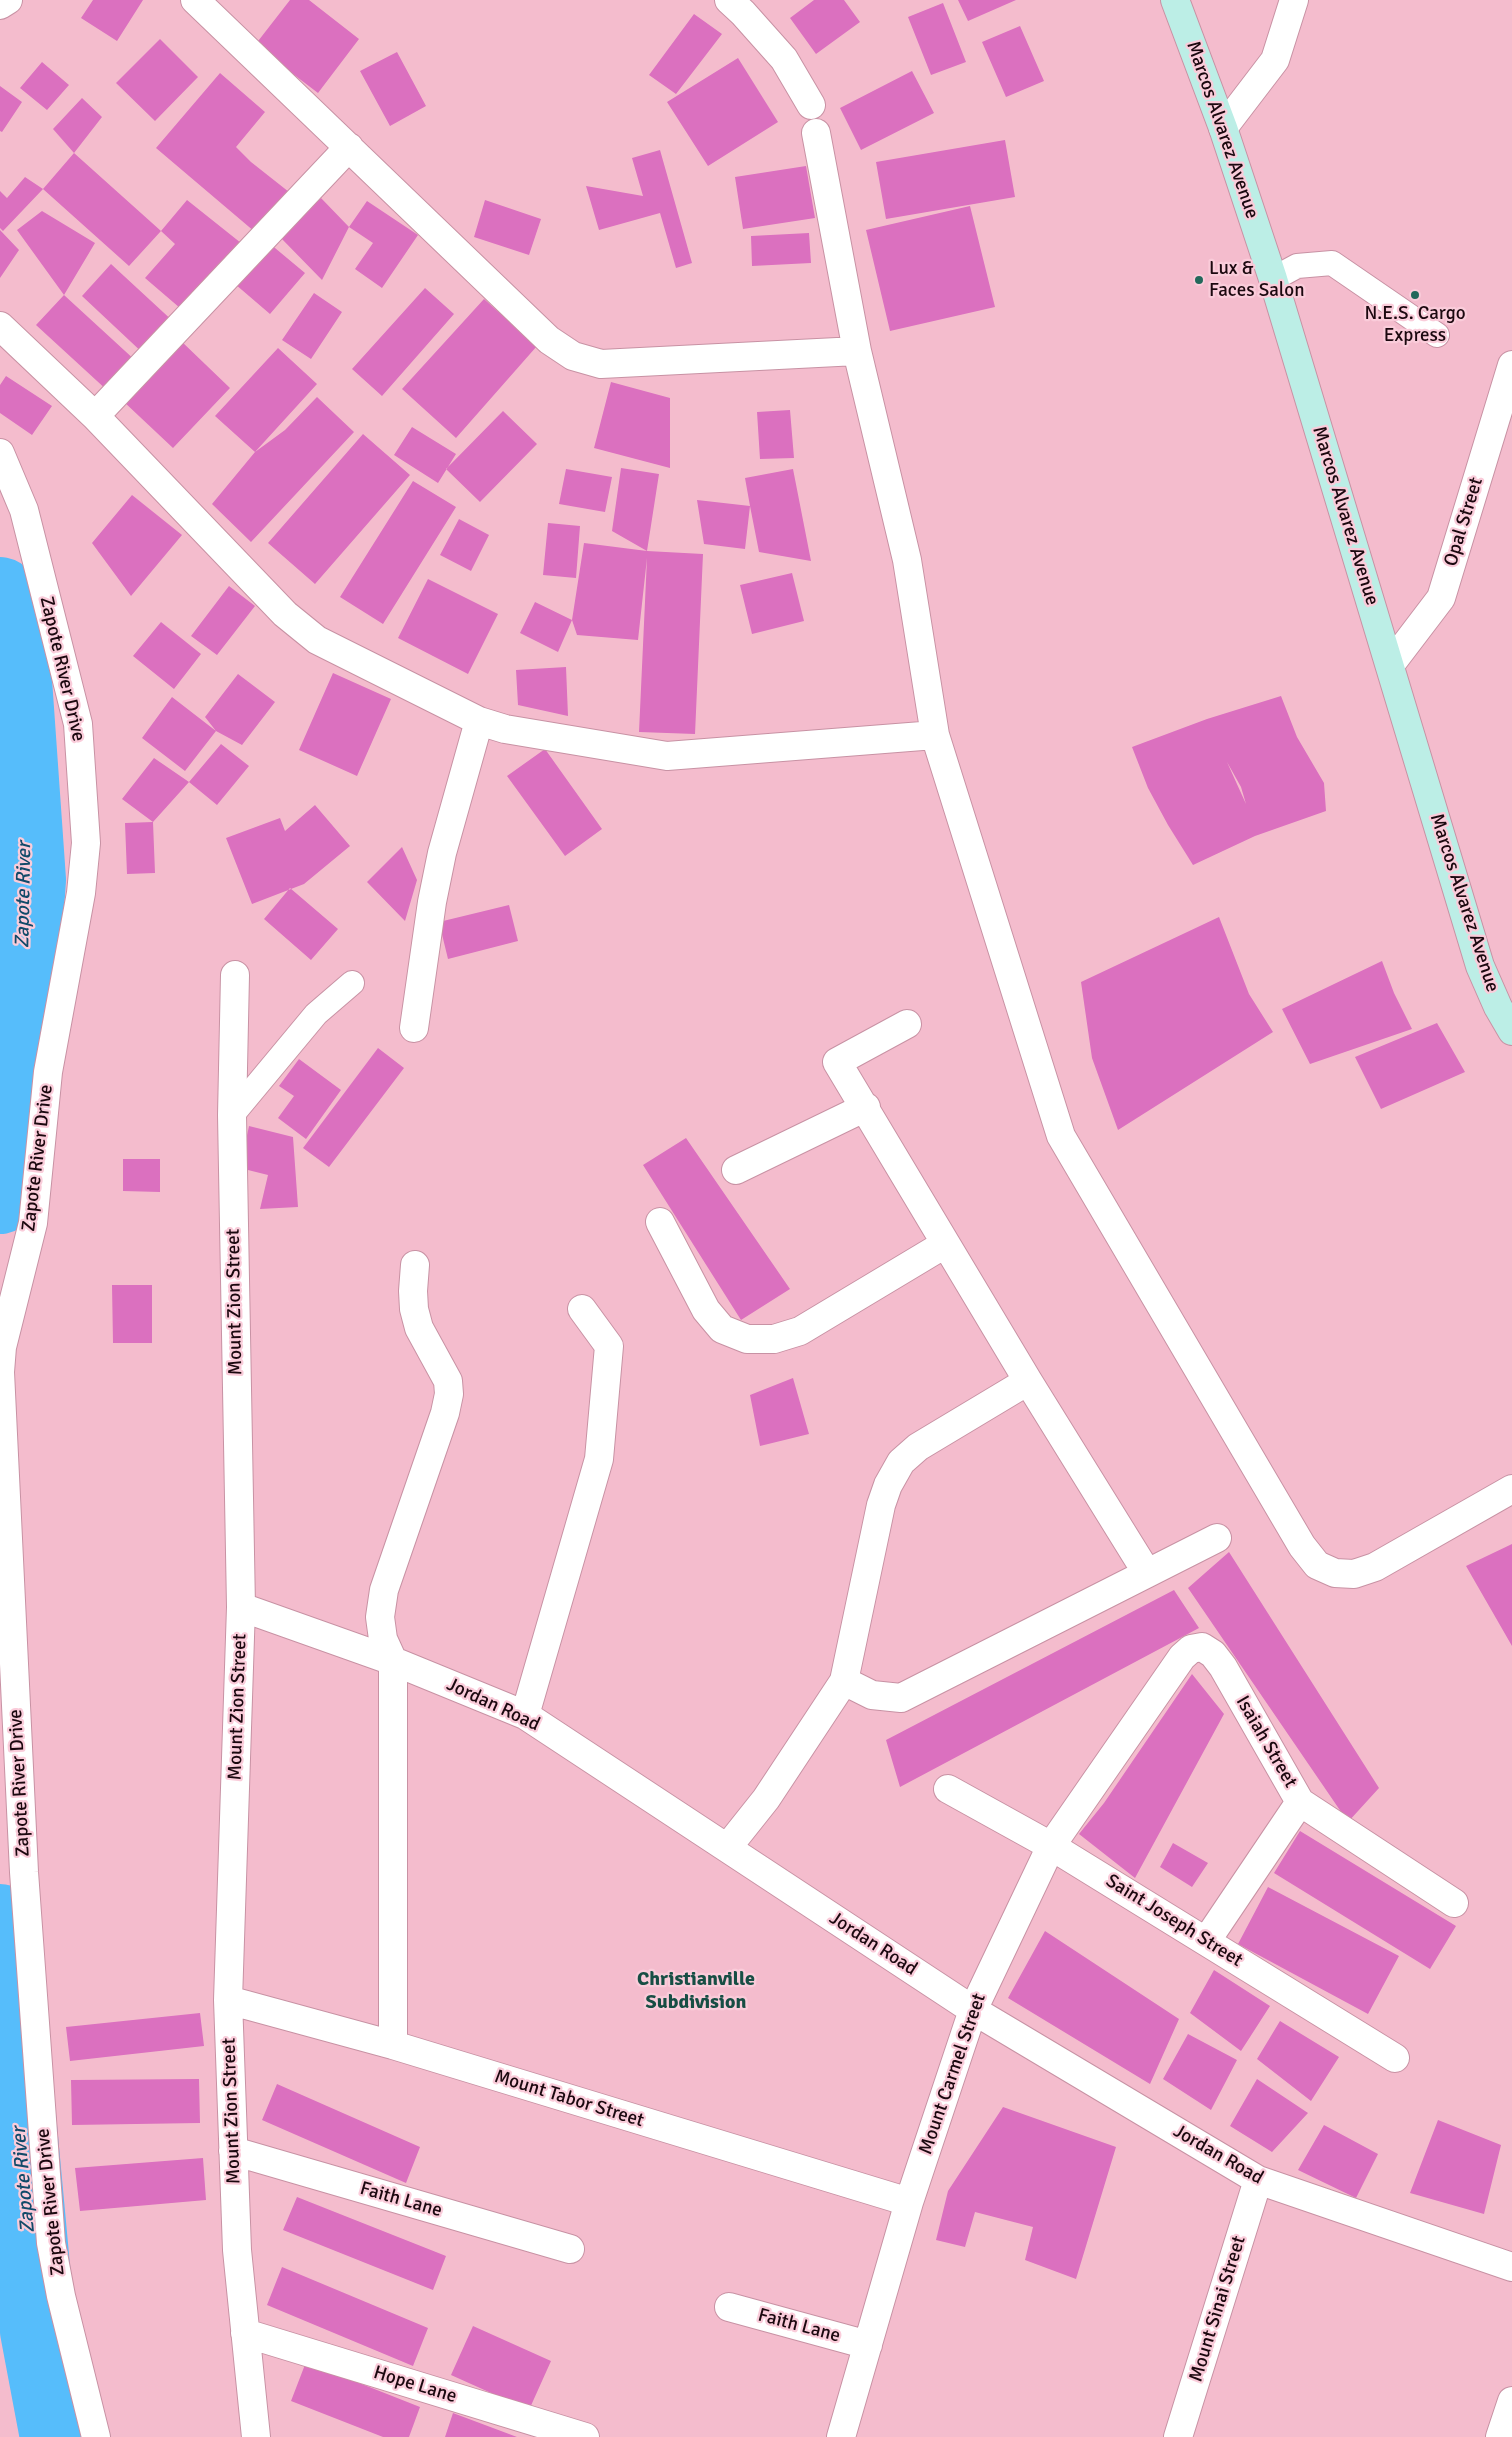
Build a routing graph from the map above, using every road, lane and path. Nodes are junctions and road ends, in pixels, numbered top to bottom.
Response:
1 (8, 0) edge
2 (195, 0) edge
3 (729, 0) edge
4 (1176, 0) edge
5 (1294, 0) edge
6 (0, 6) edge
7 (811, 106) dead end
8 (1223, 128) junction
9 (816, 132) dead end
10 (349, 147) junction
11 (1273, 279) junction
12 (0, 326) edge
13 (1437, 335) dead end
14 (857, 351) junction
15 (1512, 365) edge
16 (95, 416) junction
17 (0, 453) edge
18 (1390, 665) junction
19 (479, 721) junction
20 (935, 735) junction
21 (235, 975) dead end
22 (352, 983) dead end
23 (907, 1024) dead end
24 (414, 1028) dead end
25 (1512, 1031) edge
26 (866, 1107) junction
27 (232, 1115) junction
28 (736, 1170) dead end
29 (660, 1222) dead end
30 (945, 1244) junction
31 (415, 1264) dead end
32 (582, 1309) dead end
33 (1028, 1381) junction
34 (1512, 1489) edge
35 (1217, 1538) dead end
36 (1147, 1573) junction
37 (241, 1607) junction
38 (1202, 1647) joint
39 (393, 1661) junction
40 (844, 1681) junction
41 (524, 1715) junction
42 (948, 1789) dead end
43 (1300, 1802) junction
44 (1052, 1846) junction
45 (727, 1848) junction
46 (1454, 1903) dead end
47 (1206, 1940) junction
48 (228, 2000) junction
49 (972, 2010) junction
50 (393, 2045) junction
51 (1395, 2058) dead end
52 (233, 2151) junction
53 (1258, 2180) junction
54 (909, 2202) junction
55 (570, 2249) dead end
56 (1512, 2267) edge
57 (730, 2307) dead end
58 (245, 2333) junction
59 (868, 2345) junction
60 (1512, 2401) edge
61 (96, 2437) edge
62 (256, 2437) edge
63 (585, 2437) edge
64 (841, 2437) edge
65 (1178, 2437) edge
66 (1500, 2437) edge

1 - 6 street
2 - 10 street
3 - 7 street
4 - 8 main road, Marcos Alvarez Avenue
5 - 8 street
8 - 11 main road, Marcos Alvarez Avenue
9 - 14 street
10 - 14 street
10 - 16 street
11 - 13 lane
11 - 18 main road, Marcos Alvarez Avenue
12 - 16 street
14 - 20 street
15 - 18 street, Opal Street
16 - 19 street
17 - 61 street, Zapote River Drive
18 - 25 main road, Marcos Alvarez Avenue
19 - 20 street
19 - 24 street
20 - 34 street
21 - 27 street, Mount Zion Street
22 - 27 lane
23 - 26 street
26 - 28 street
26 - 30 street
27 - 37 street, Mount Zion Street
29 - 30 street
30 - 33 street
31 - 39 street
32 - 41 street
33 - 36 street
33 - 40 street
35 - 36 street
36 - 40 street
37 - 39 street, Jordan Road
37 - 48 street, Mount Zion Street
38 - 43 street, Isaiah Street
38 - 44 street, Mount Carmel Street
39 - 41 street, Jordan Road
39 - 50 street
40 - 45 street
41 - 45 street, Jordan Road
42 - 44 street, Saint Joseph Street
43 - 46 street
43 - 47 street, Isaiah Street
44 - 47 street, Saint Joseph Street
44 - 49 street, Mount Carmel Street
45 - 49 street, Jordan Road
47 - 51 street, Saint Joseph Street
48 - 50 street, Mount Tabor Street
48 - 52 street, Mount Zion Street
49 - 53 street, Jordan Road
49 - 54 street, Mount Carmel Street
50 - 54 street, Mount Tabor Street
52 - 55 street, Faith Lane
52 - 58 street, Mount Zion Street
53 - 56 street, Jordan Road
53 - 65 street, Mount Sinai Street
54 - 59 street, Mount Carmel Street
57 - 59 street, Faith Lane
58 - 62 street, Mount Zion Street
58 - 63 street, Hope Lane
59 - 64 street, Mount Carmel Street
60 - 66 street

